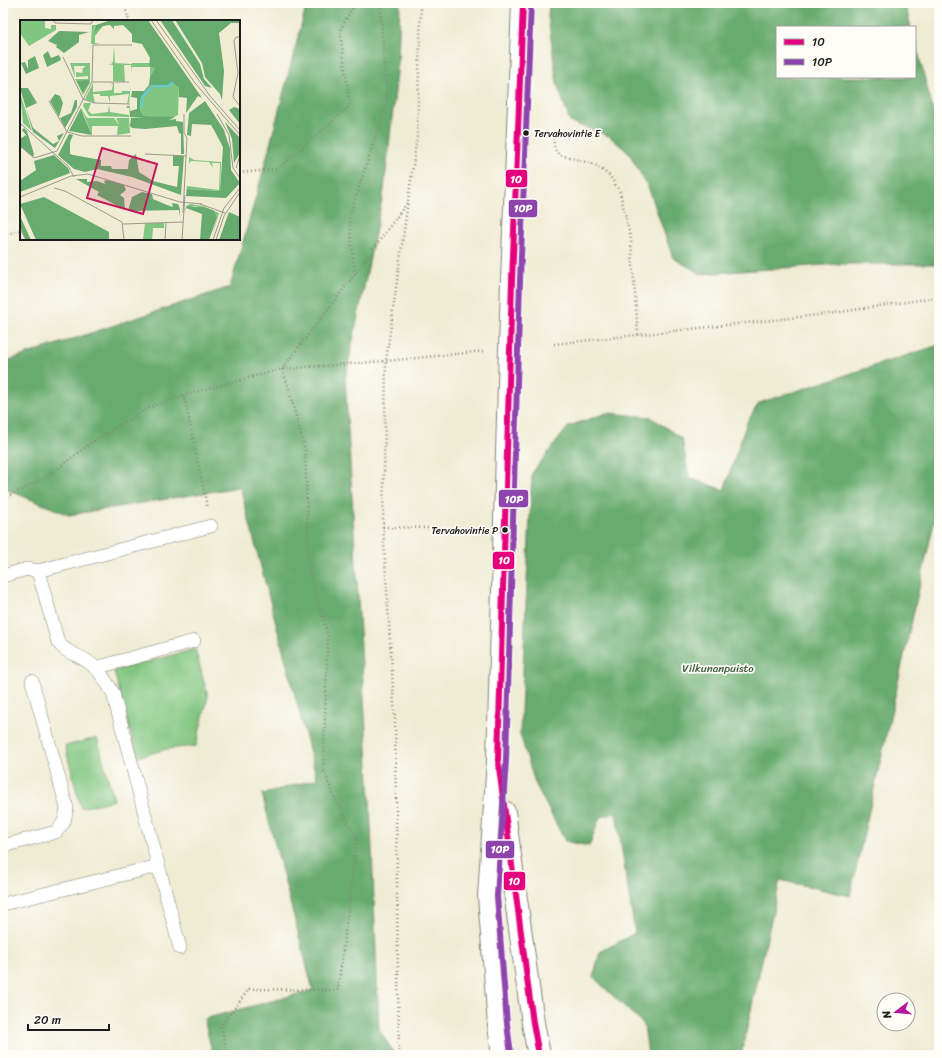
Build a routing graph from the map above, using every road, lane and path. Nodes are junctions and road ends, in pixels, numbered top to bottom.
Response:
1 (124, 3) edge
2 (356, 3) edge
3 (380, 3) edge
4 (421, 3) edge
5 (523, 3) edge
6 (129, 20) edge
7 (553, 134) dead end
8 (240, 173) edge
9 (408, 201) junction
10 (20, 230) edge
11 (3, 235) edge
12 (355, 274) junction
13 (939, 297) edge
14 (638, 335) junction
15 (554, 344) dead end
16 (486, 351) dead end
17 (386, 361) junction
18 (282, 369) junction
19 (184, 395) junction
20 (3, 499) edge
21 (211, 526) joint
22 (383, 526) junction
23 (469, 529) dead end
24 (38, 571) junction
25 (3, 576) edge
26 (194, 641) dead end
27 (95, 668) junction
28 (32, 681) dead end
29 (498, 760) junction
30 (3, 846) edge
31 (158, 866) junction
32 (3, 904) edge
33 (180, 948) dead end
34 (227, 1055) edge
35 (399, 1055) edge
36 (503, 1055) edge
37 (539, 1055) edge

1 - 6 path
2 - 8 path
3 - 12 path
4 - 9 path
5 - 29 main road
7 - 14 path
9 - 12 path
9 - 17 path
10 - 11 path
12 - 18 path
13 - 14 path
14 - 15 path
16 - 17 path
17 - 18 path
17 - 22 path
18 - 19 path
18 - 34 path
19 - 20 path
19 - 21 path
21 - 24 lane
22 - 23 path
22 - 35 path
24 - 25 lane
24 - 27 lane
26 - 27 lane
27 - 31 lane
28 - 30 lane
29 - 36 main road
29 - 37 main road
31 - 32 lane
31 - 33 lane

